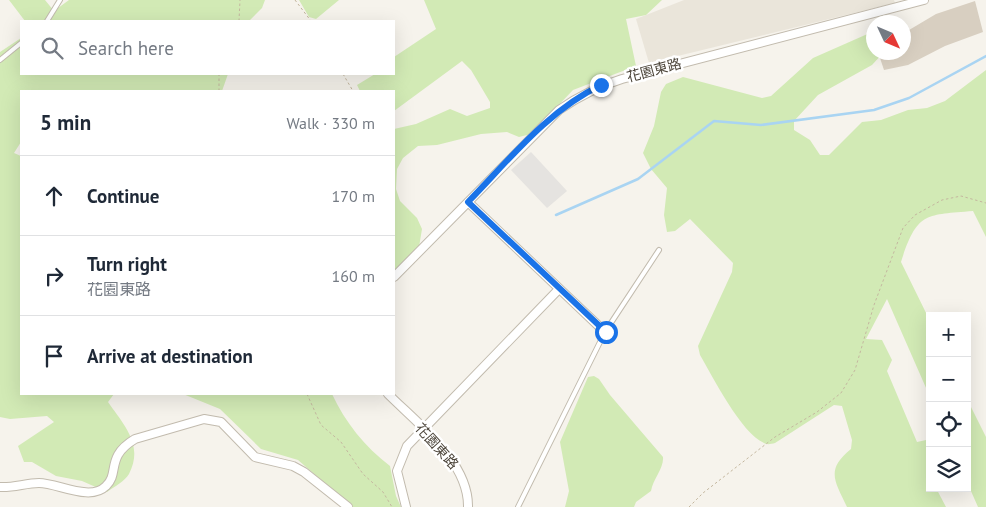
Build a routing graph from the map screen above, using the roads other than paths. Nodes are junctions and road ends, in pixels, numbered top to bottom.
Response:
1 (60, 0) edge
2 (924, 0) edge
3 (908, 2) edge
4 (48, 20) edge
5 (20, 44) edge
6 (0, 60) edge
7 (468, 202) junction
8 (659, 250) dead end
9 (395, 276) edge
10 (559, 289) junction
11 (606, 332) junction
12 (389, 395) edge
13 (424, 429) junction
14 (0, 487) edge
15 (348, 507) edge
16 (406, 507) edge
17 (468, 507) edge
18 (518, 507) edge

1 - 4 lane
2 - 3 street, 花園東路
3 - 7 street, 花園東路
5 - 6 lane
7 - 9 street, 花園東路
7 - 10 street
8 - 11 lane
10 - 11 street
10 - 13 street
11 - 18 lane
12 - 13 street, 花園東路
13 - 16 street
13 - 17 street, 花園東路
14 - 15 street

